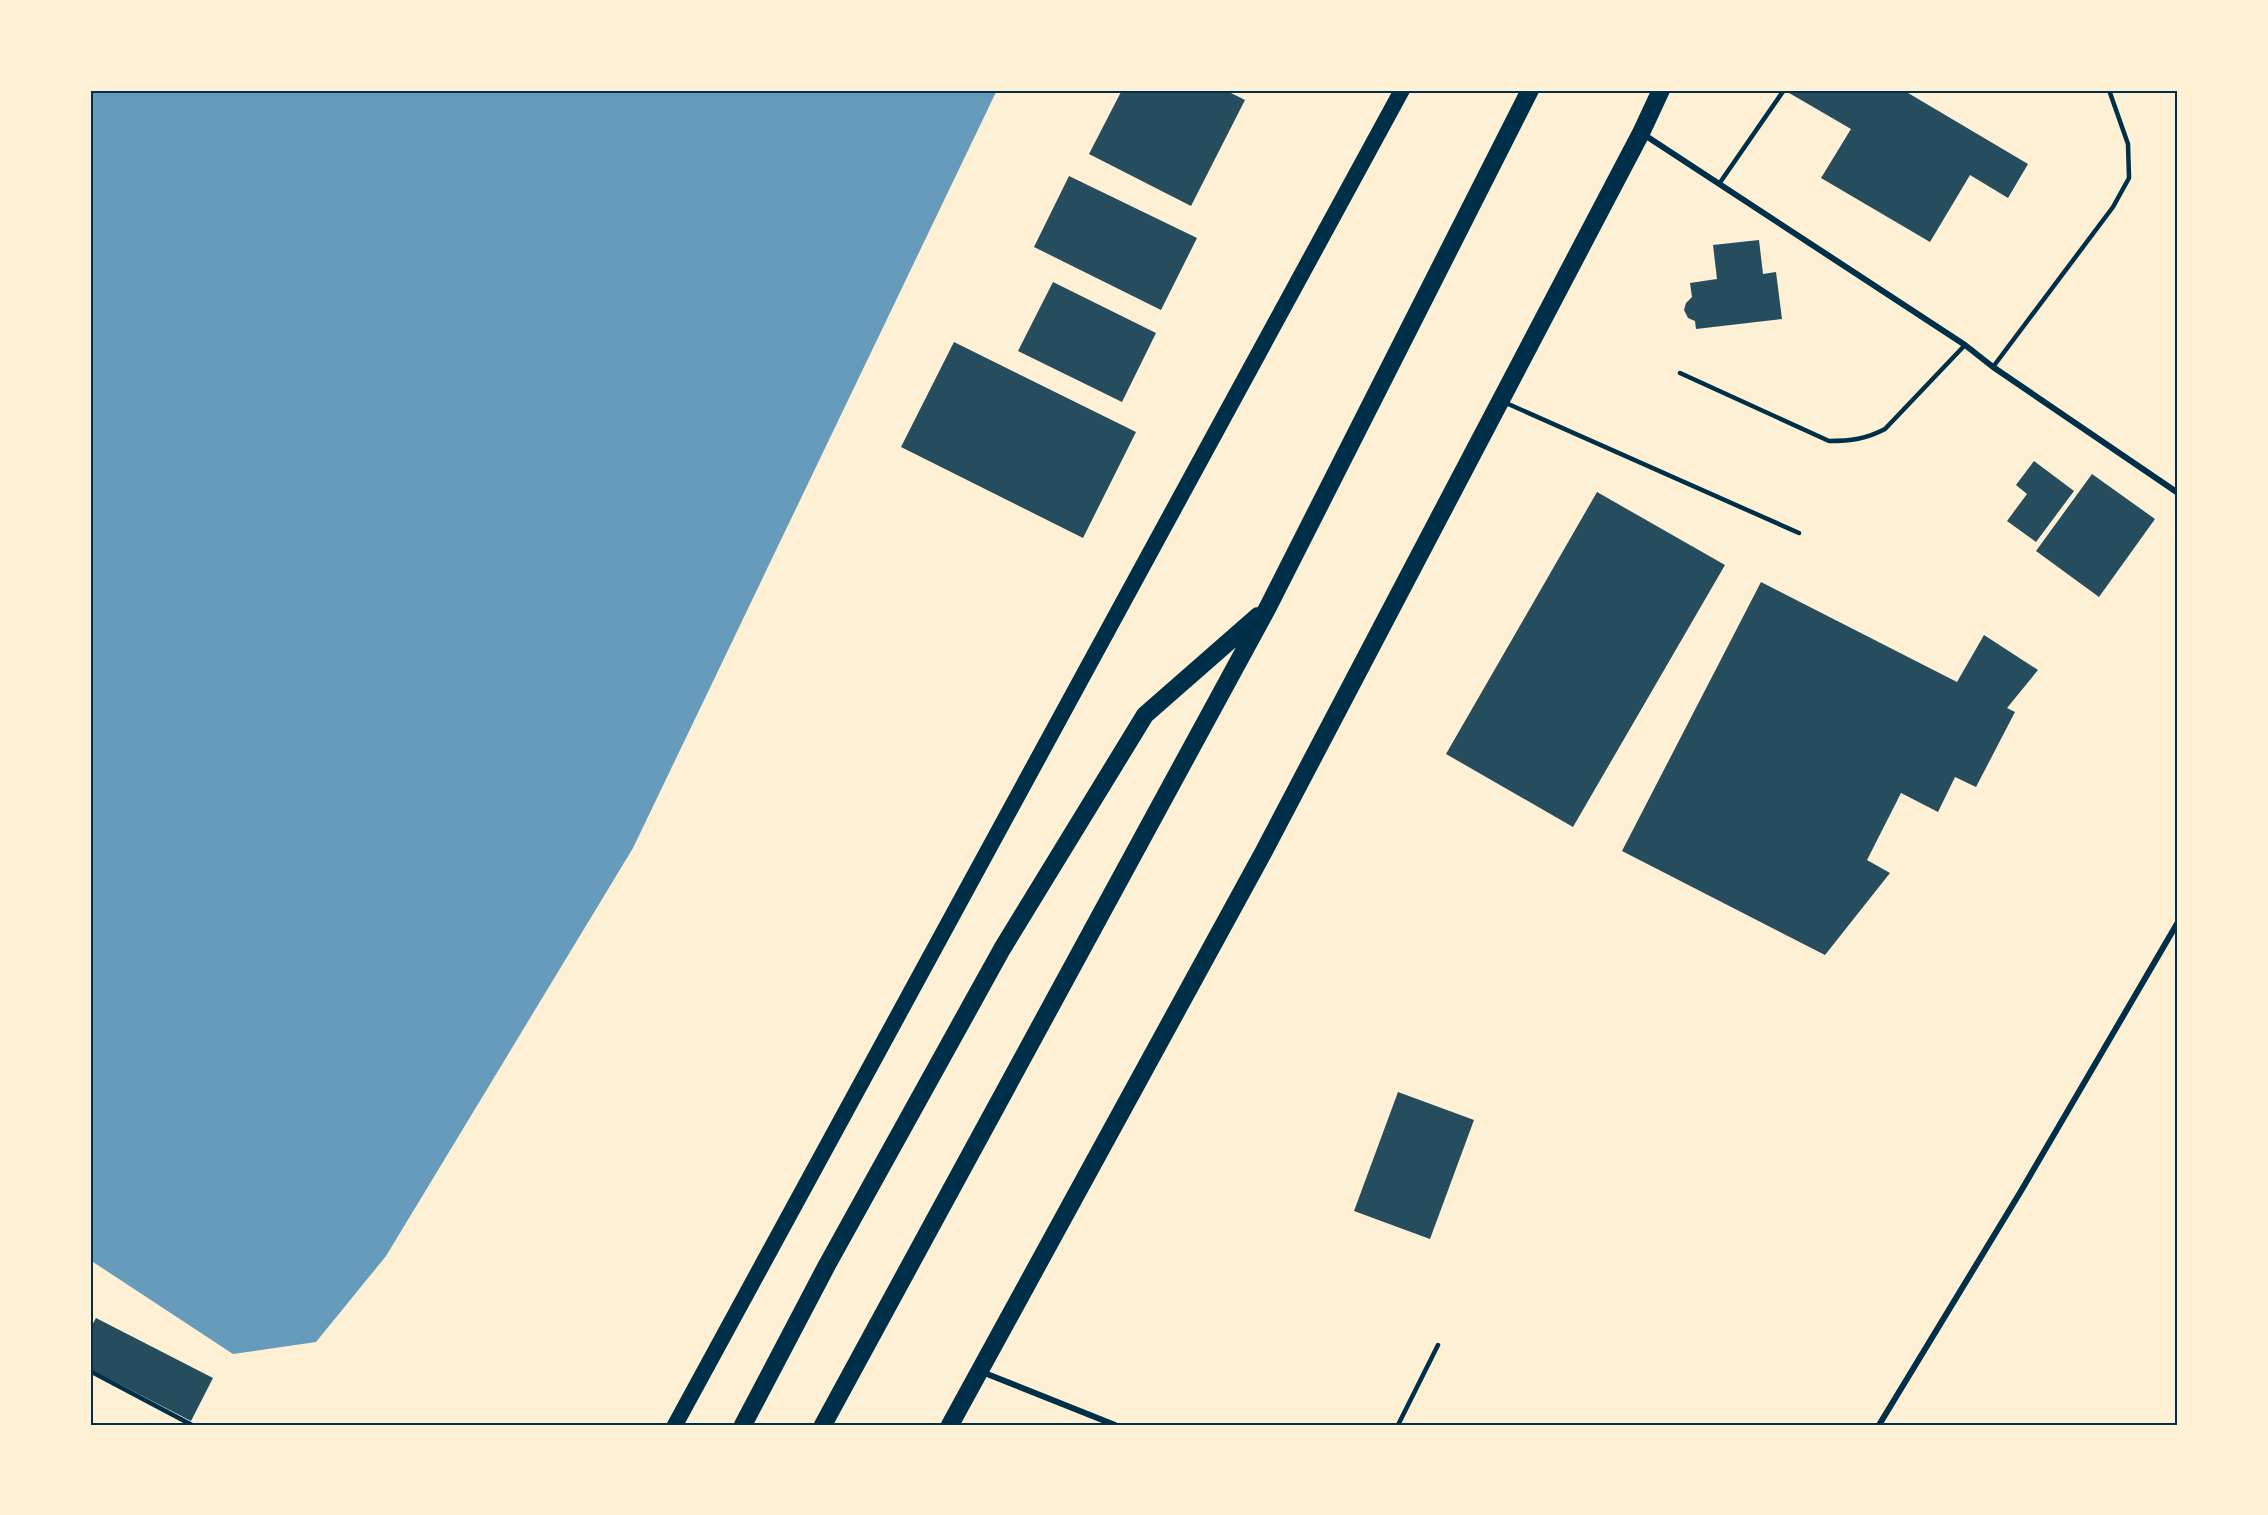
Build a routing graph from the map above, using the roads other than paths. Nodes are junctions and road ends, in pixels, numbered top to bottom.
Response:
1 (1402, 90) edge
2 (1530, 90) edge
3 (1661, 90) edge
4 (1784, 90) edge
5 (2109, 90) edge
6 (1641, 133) junction
7 (1719, 184) junction
8 (1965, 345) junction
9 (1994, 367) junction
10 (1680, 373) dead end
11 (1500, 400) junction
12 (2178, 493) edge
13 (1799, 533) dead end
14 (1268, 607) junction
15 (2178, 922) edge
16 (1438, 1345) dead end
17 (90, 1371) edge
18 (981, 1371) junction
19 (192, 1425) edge
20 (675, 1425) edge
21 (743, 1425) edge
22 (823, 1425) edge
23 (950, 1425) edge
24 (1115, 1425) edge
25 (1398, 1425) edge
26 (1879, 1425) edge

1 - 20 highway
2 - 14 highway
3 - 6 highway
4 - 7 lane
5 - 9 lane
6 - 7 street
6 - 11 highway
7 - 8 street
8 - 9 street
8 - 10 lane
9 - 12 street
11 - 13 lane
11 - 18 highway
14 - 21 highway
14 - 22 highway
15 - 26 street
16 - 25 lane
17 - 19 lane
18 - 23 highway
18 - 24 street

